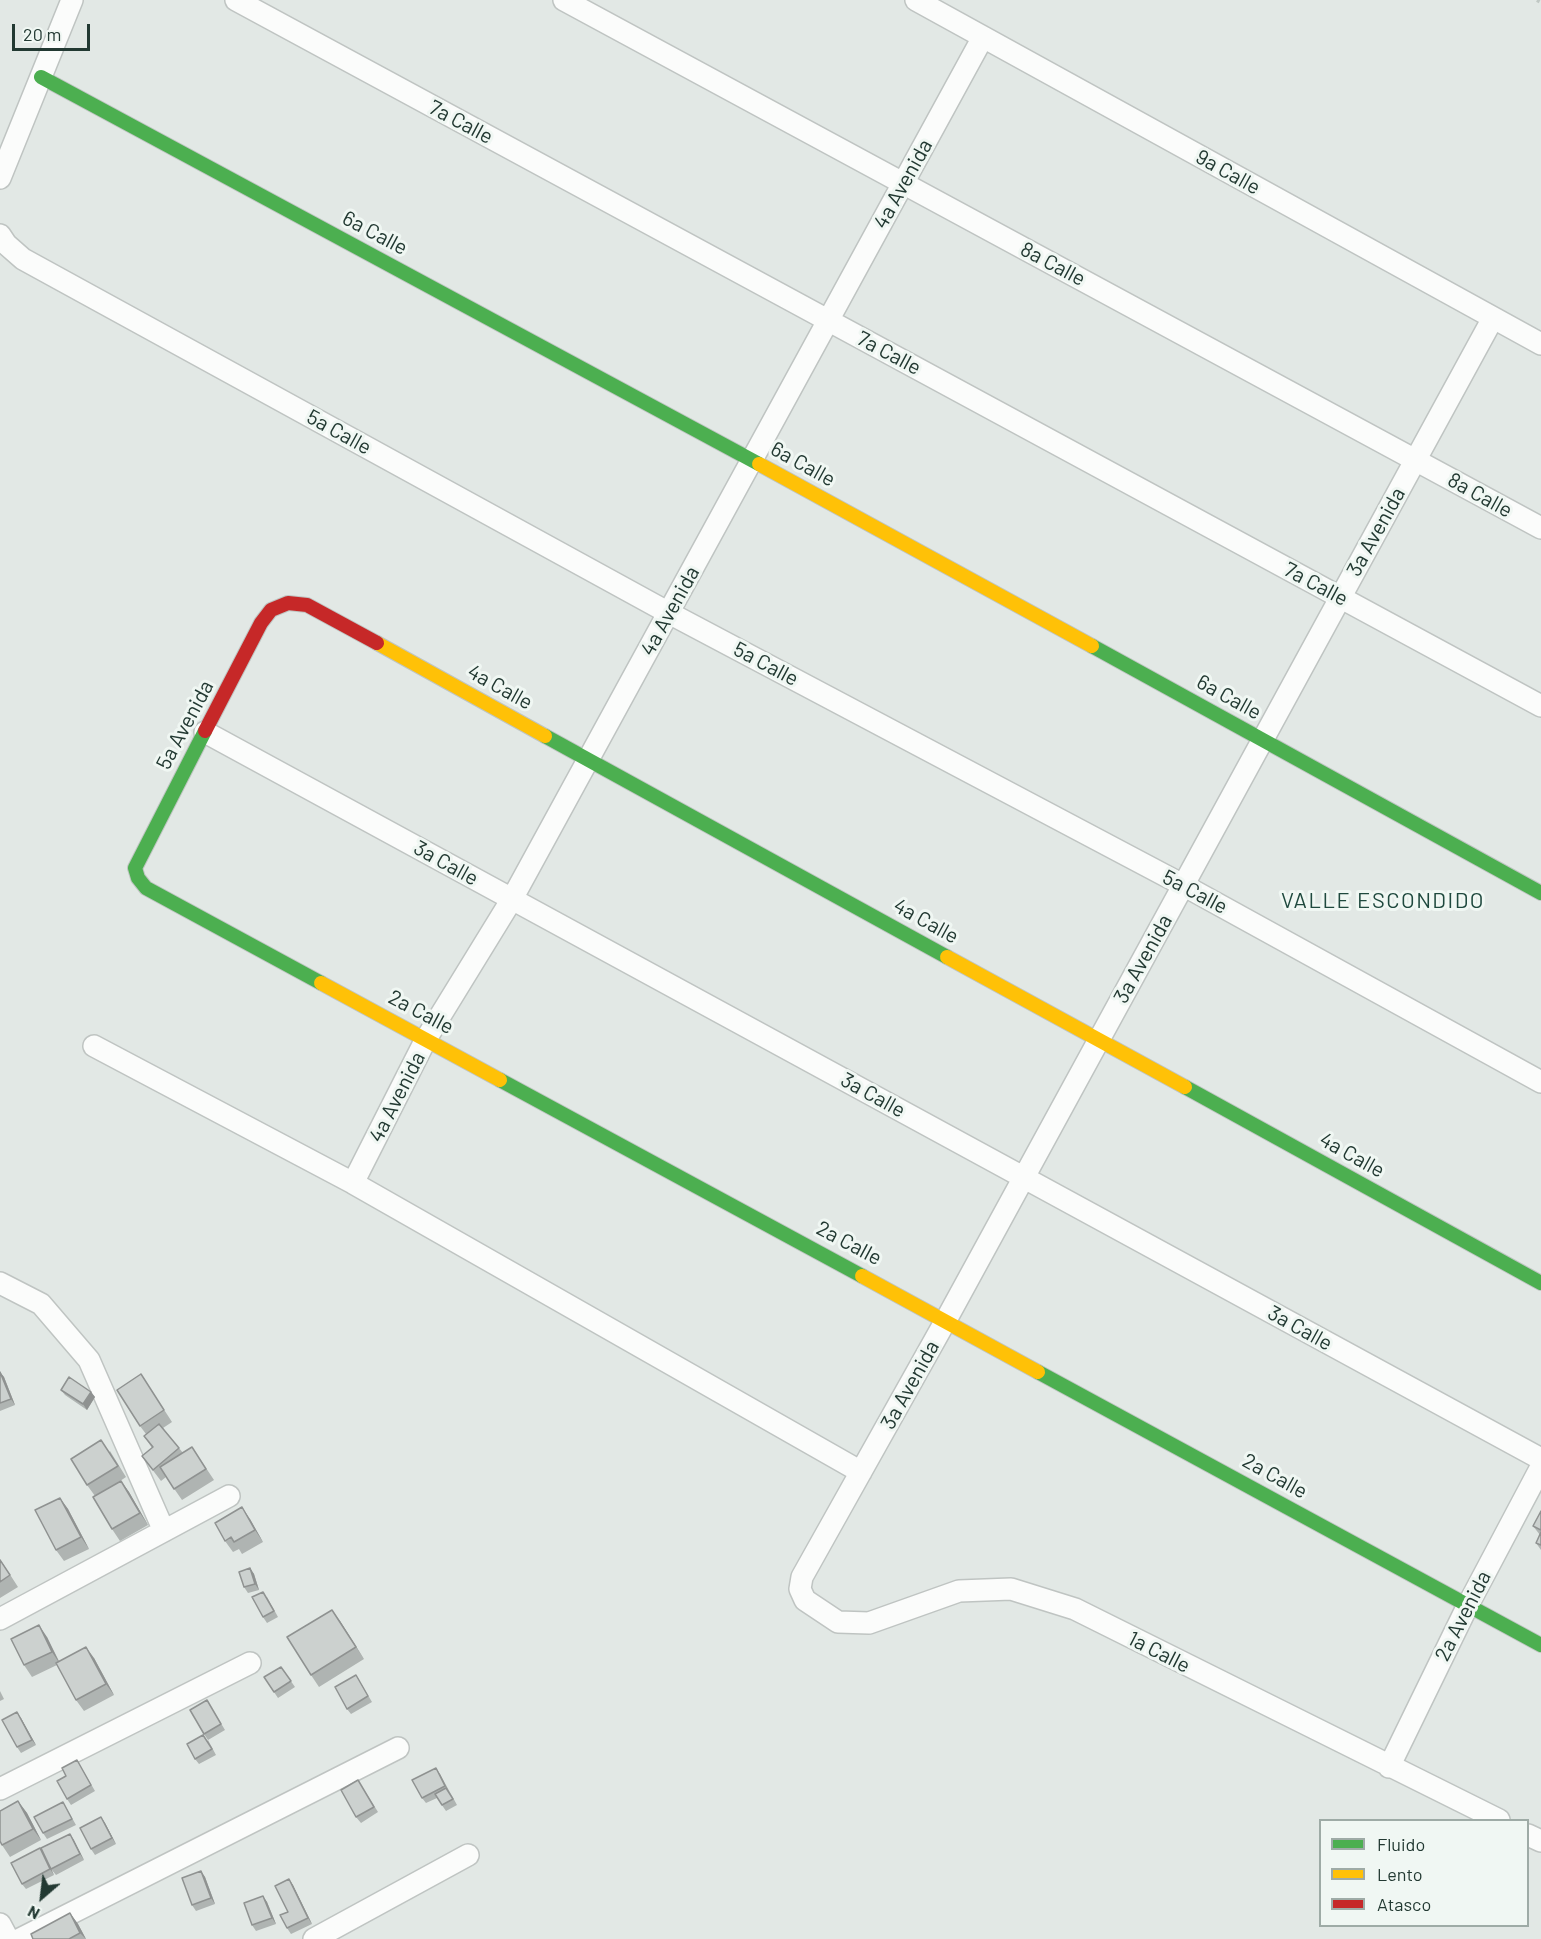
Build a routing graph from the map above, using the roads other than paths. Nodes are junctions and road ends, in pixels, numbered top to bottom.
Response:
1 (72, 0) edge
2 (236, 0) edge
3 (564, 0) edge
4 (916, 0) edge
5 (983, 37) junction
6 (42, 77) junction
7 (0, 178) edge
8 (904, 183) junction
9 (0, 235) edge
10 (1492, 318) junction
11 (828, 320) junction
12 (1541, 344) edge
13 (752, 460) junction
14 (1416, 460) junction
15 (1541, 528) edge
16 (1341, 597) junction
17 (288, 603) joint
18 (669, 613) junction
19 (1541, 706) edge
20 (205, 732) junction
21 (1263, 740) junction
22 (588, 760) junction
23 (138, 878) joint
24 (1184, 885) junction
25 (1541, 893) edge
26 (512, 899) junction
27 (426, 1039) junction
28 (1098, 1040) junction
29 (94, 1046) dead end
30 (1541, 1082) edge
31 (1024, 1178) junction
32 (353, 1183) junction
33 (0, 1283) edge
34 (1541, 1283) edge
35 (946, 1320) junction
36 (1541, 1459) edge
37 (1541, 1467) edge
38 (861, 1472) junction
39 (229, 1496) dead end
40 (164, 1531) junction
41 (805, 1599) joint
42 (1468, 1605) junction
43 (0, 1618) edge
44 (1541, 1645) edge
45 (250, 1663) dead end
46 (398, 1748) dead end
47 (1389, 1767) junction
48 (0, 1789) edge
49 (1495, 1819) edge
50 (468, 1855) dead end
51 (0, 1924) edge
52 (8, 1939) edge
53 (20, 1939) edge
54 (314, 1939) edge

1 - 6 street
2 - 11 street, 7a Calle
3 - 8 street, 8a Calle
4 - 5 street, 9a Calle
5 - 8 street, 4a Avenida
5 - 10 street, 9a Calle
6 - 7 street
6 - 13 street, 6a Calle
8 - 11 street, 4a Avenida
8 - 14 street, 8a Calle
9 - 18 street, 5a Calle
10 - 12 street, 9a Calle
10 - 14 street, 3a Avenida
11 - 13 street, 4a Avenida
11 - 16 street, 7a Calle
13 - 18 street, 4a Avenida
13 - 21 street, 6a Calle
14 - 15 street, 8a Calle
14 - 16 street, 3a Avenida
16 - 19 street, 7a Calle
16 - 21 street, 3a Avenida
17 - 20 street, 5a Avenida
17 - 22 street, 4a Calle
18 - 22 street, 4a Avenida
18 - 24 street, 5a Calle
20 - 23 street, 5a Avenida
20 - 26 street, 3a Calle
21 - 24 street, 3a Avenida
21 - 25 street, 6a Calle
22 - 26 street, 4a Avenida
22 - 28 street, 4a Calle
23 - 27 street, 2a Calle
24 - 28 street, 3a Avenida
24 - 30 street, 5a Calle
26 - 27 street, 4a Avenida
26 - 31 street, 3a Calle
27 - 32 street, 4a Avenida
27 - 35 street, 2a Calle
28 - 31 street, 3a Avenida
28 - 34 street, 4a Calle
29 - 32 street
31 - 35 street, 3a Avenida
31 - 36 street, 3a Calle
32 - 38 street
33 - 40 street
35 - 38 street, 3a Avenida
35 - 42 street, 2a Calle
37 - 42 street, 2a Avenida
38 - 41 street, 3a Avenida
39 - 40 street
40 - 43 street
41 - 47 street, 1a Calle
42 - 44 street, 2a Calle
42 - 47 street, 2a Avenida
45 - 48 street
46 - 53 street
47 - 49 street, 1a Calle
50 - 54 street
51 - 52 street

